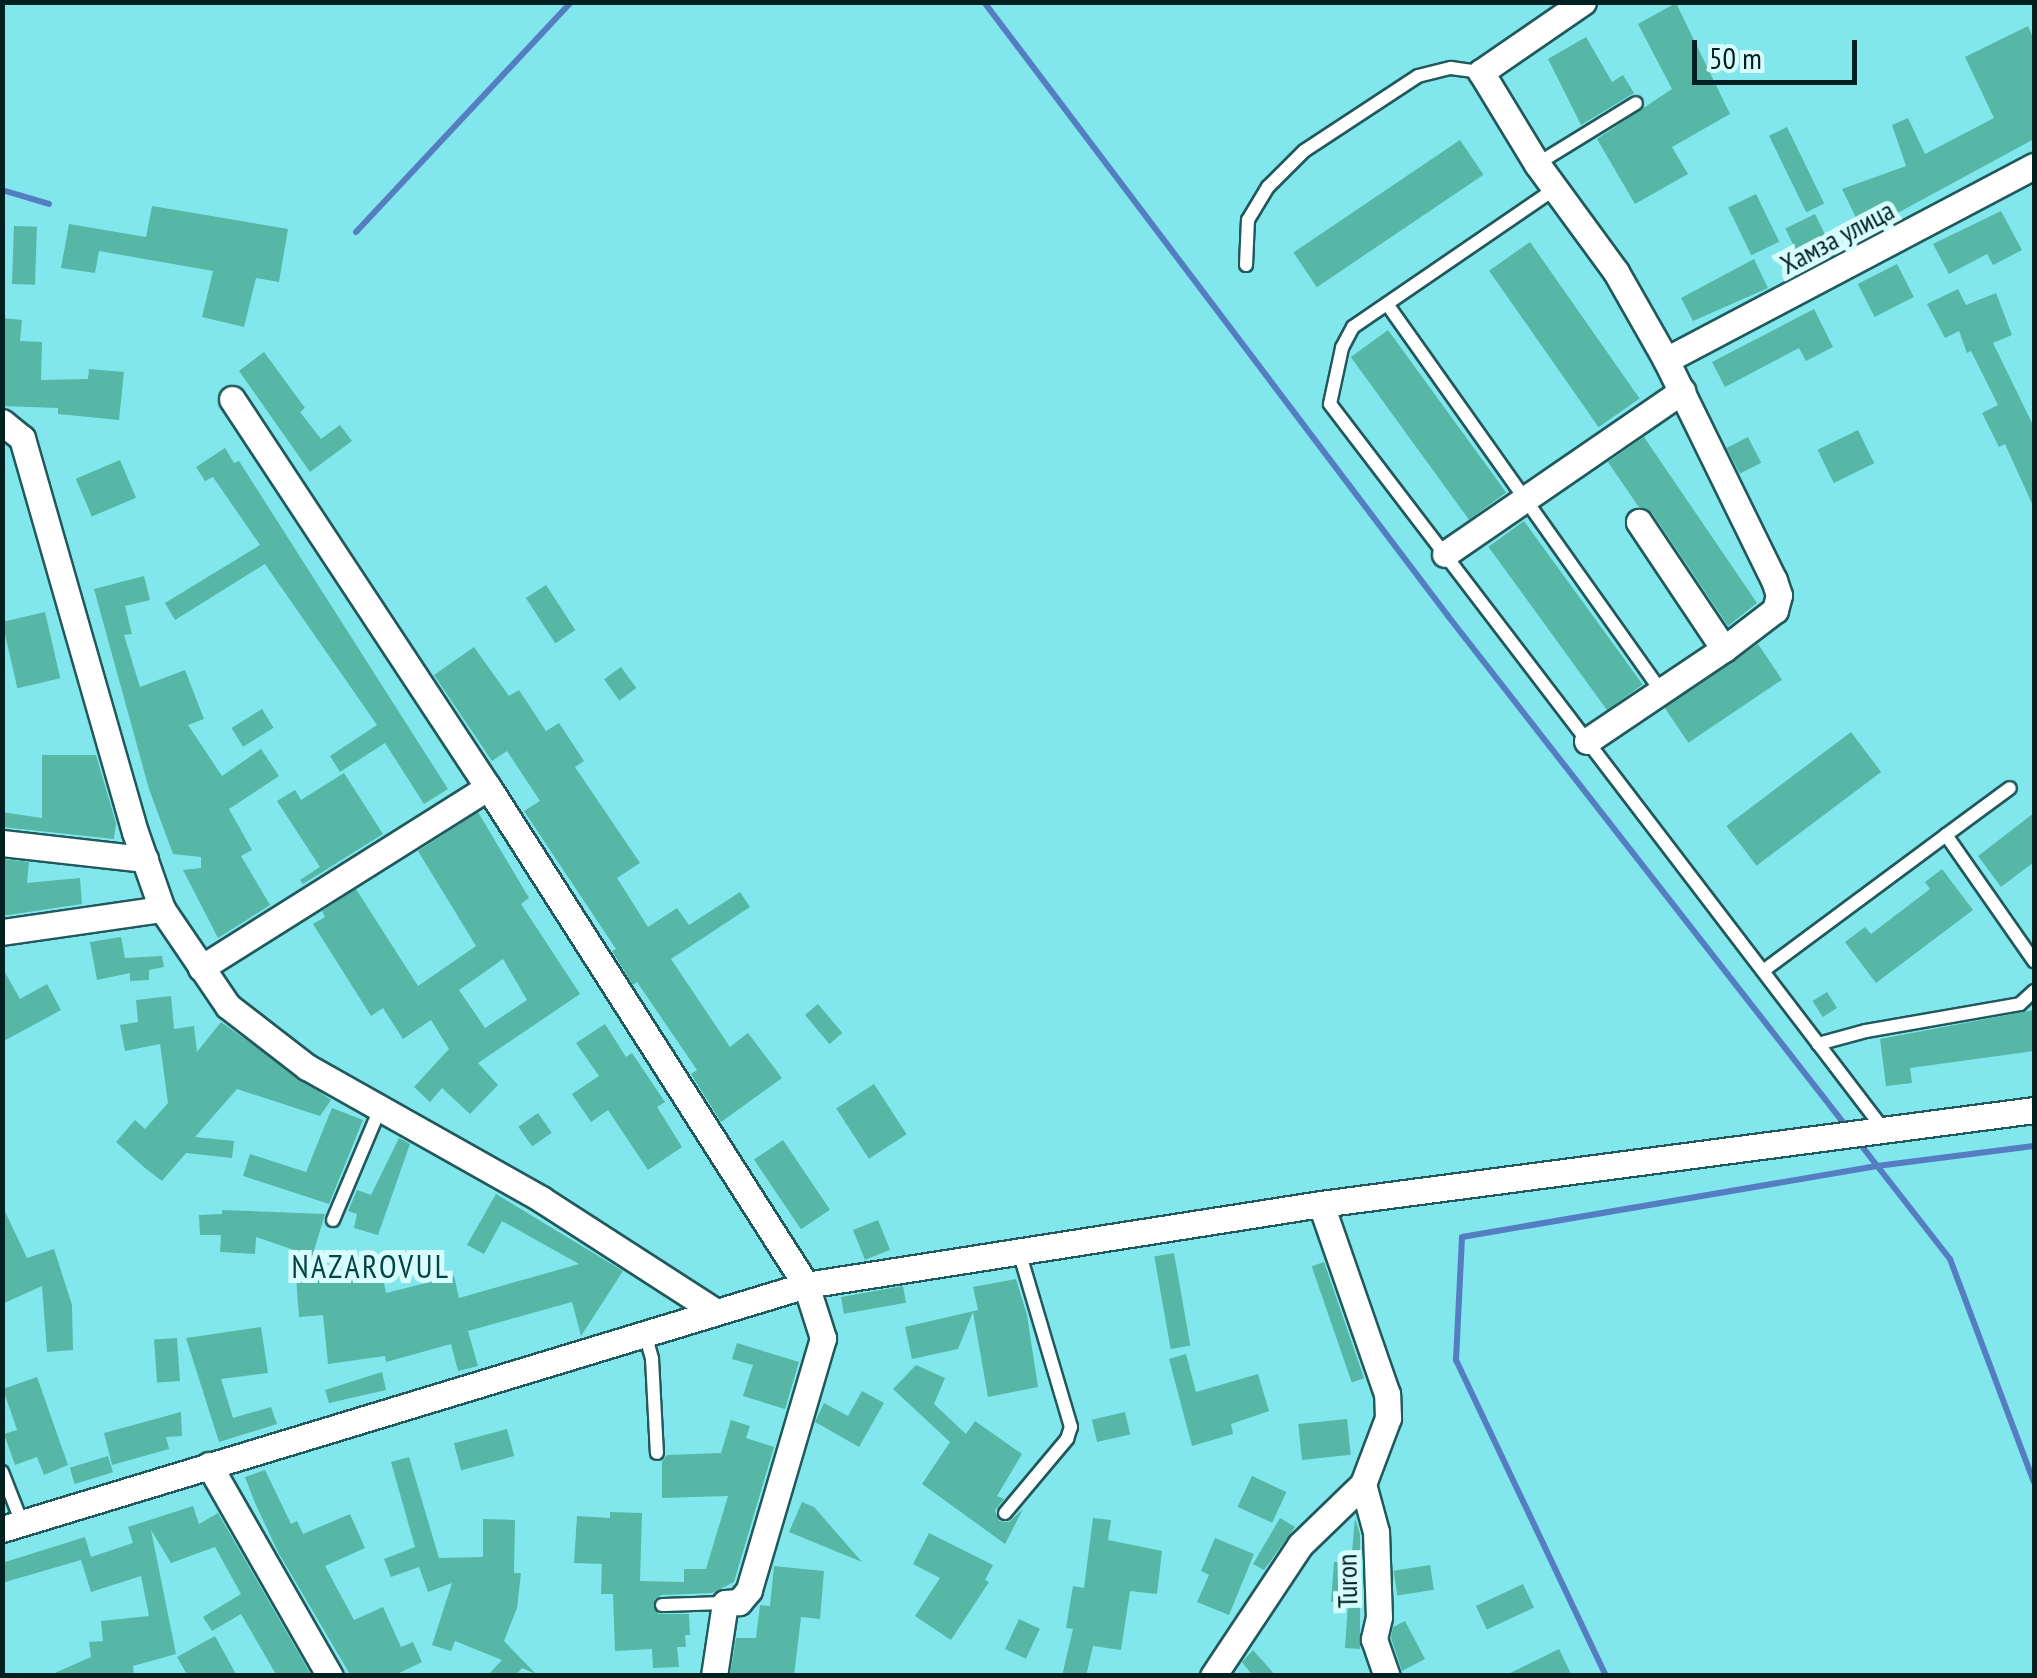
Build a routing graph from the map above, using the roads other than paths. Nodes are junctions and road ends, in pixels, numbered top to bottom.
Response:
1 (1583, 2) edge
2 (1481, 72) junction
3 (1636, 104) dead end
4 (1538, 164) junction
5 (2034, 166) edge
6 (1556, 188) junction
7 (1246, 265) dead end
8 (1386, 304) junction
9 (1666, 360) junction
10 (1682, 392) junction
11 (232, 399) dead end
12 (2, 422) edge
13 (1525, 499) junction
14 (1639, 522) dead end
15 (1445, 554) junction
16 (1724, 648) junction
17 (1660, 690) junction
18 (1587, 741) junction
19 (488, 787) junction
20 (2010, 788) dead end
21 (1946, 836) junction
22 (2, 843) edge
23 (145, 859) junction
24 (162, 909) junction
25 (2, 932) edge
26 (2034, 961) edge
27 (201, 968) junction
28 (1763, 972) junction
29 (2034, 992) edge
30 (1818, 1044) junction
31 (2034, 1110) edge
32 (379, 1111) junction
33 (1877, 1132) junction
34 (1321, 1204) junction
35 (333, 1220) dead end
36 (1019, 1252) junction
37 (806, 1285) junction
38 (715, 1310) junction
39 (644, 1332) junction
40 (656, 1453) dead end
41 (208, 1465) junction
42 (2, 1472) edge
43 (1363, 1484) junction
44 (1004, 1513) dead end
45 (12, 1526) edge
46 (725, 1602) junction
47 (662, 1604) dead end
48 (330, 1676) edge
49 (714, 1676) edge
50 (1213, 1676) edge
51 (1387, 1676) edge

1 - 2 street
2 - 4 street
2 - 7 lane
3 - 4 lane
4 - 6 street
5 - 9 street, Хамза улица
6 - 8 lane
6 - 9 street
8 - 13 lane
8 - 15 lane
9 - 10 street
10 - 13 street
10 - 16 street
11 - 19 street
12 - 23 street
13 - 15 street
13 - 17 lane
14 - 16 street
15 - 18 lane
16 - 17 street
17 - 18 street
18 - 28 lane
19 - 27 street
19 - 37 street
20 - 21 lane
21 - 26 lane
21 - 28 lane
22 - 23 street
23 - 24 street
24 - 25 street
24 - 27 street
27 - 32 street
28 - 30 lane
29 - 30 lane
30 - 33 lane
31 - 33 street
32 - 35 lane
32 - 38 street
33 - 34 street
34 - 36 street
34 - 43 street
36 - 37 street
36 - 44 lane
37 - 38 street
37 - 46 street
38 - 39 street
39 - 40 lane
39 - 41 street
41 - 45 street
41 - 48 street
42 - 45 lane
43 - 50 street
43 - 51 street, Turon
46 - 47 lane
46 - 49 street

